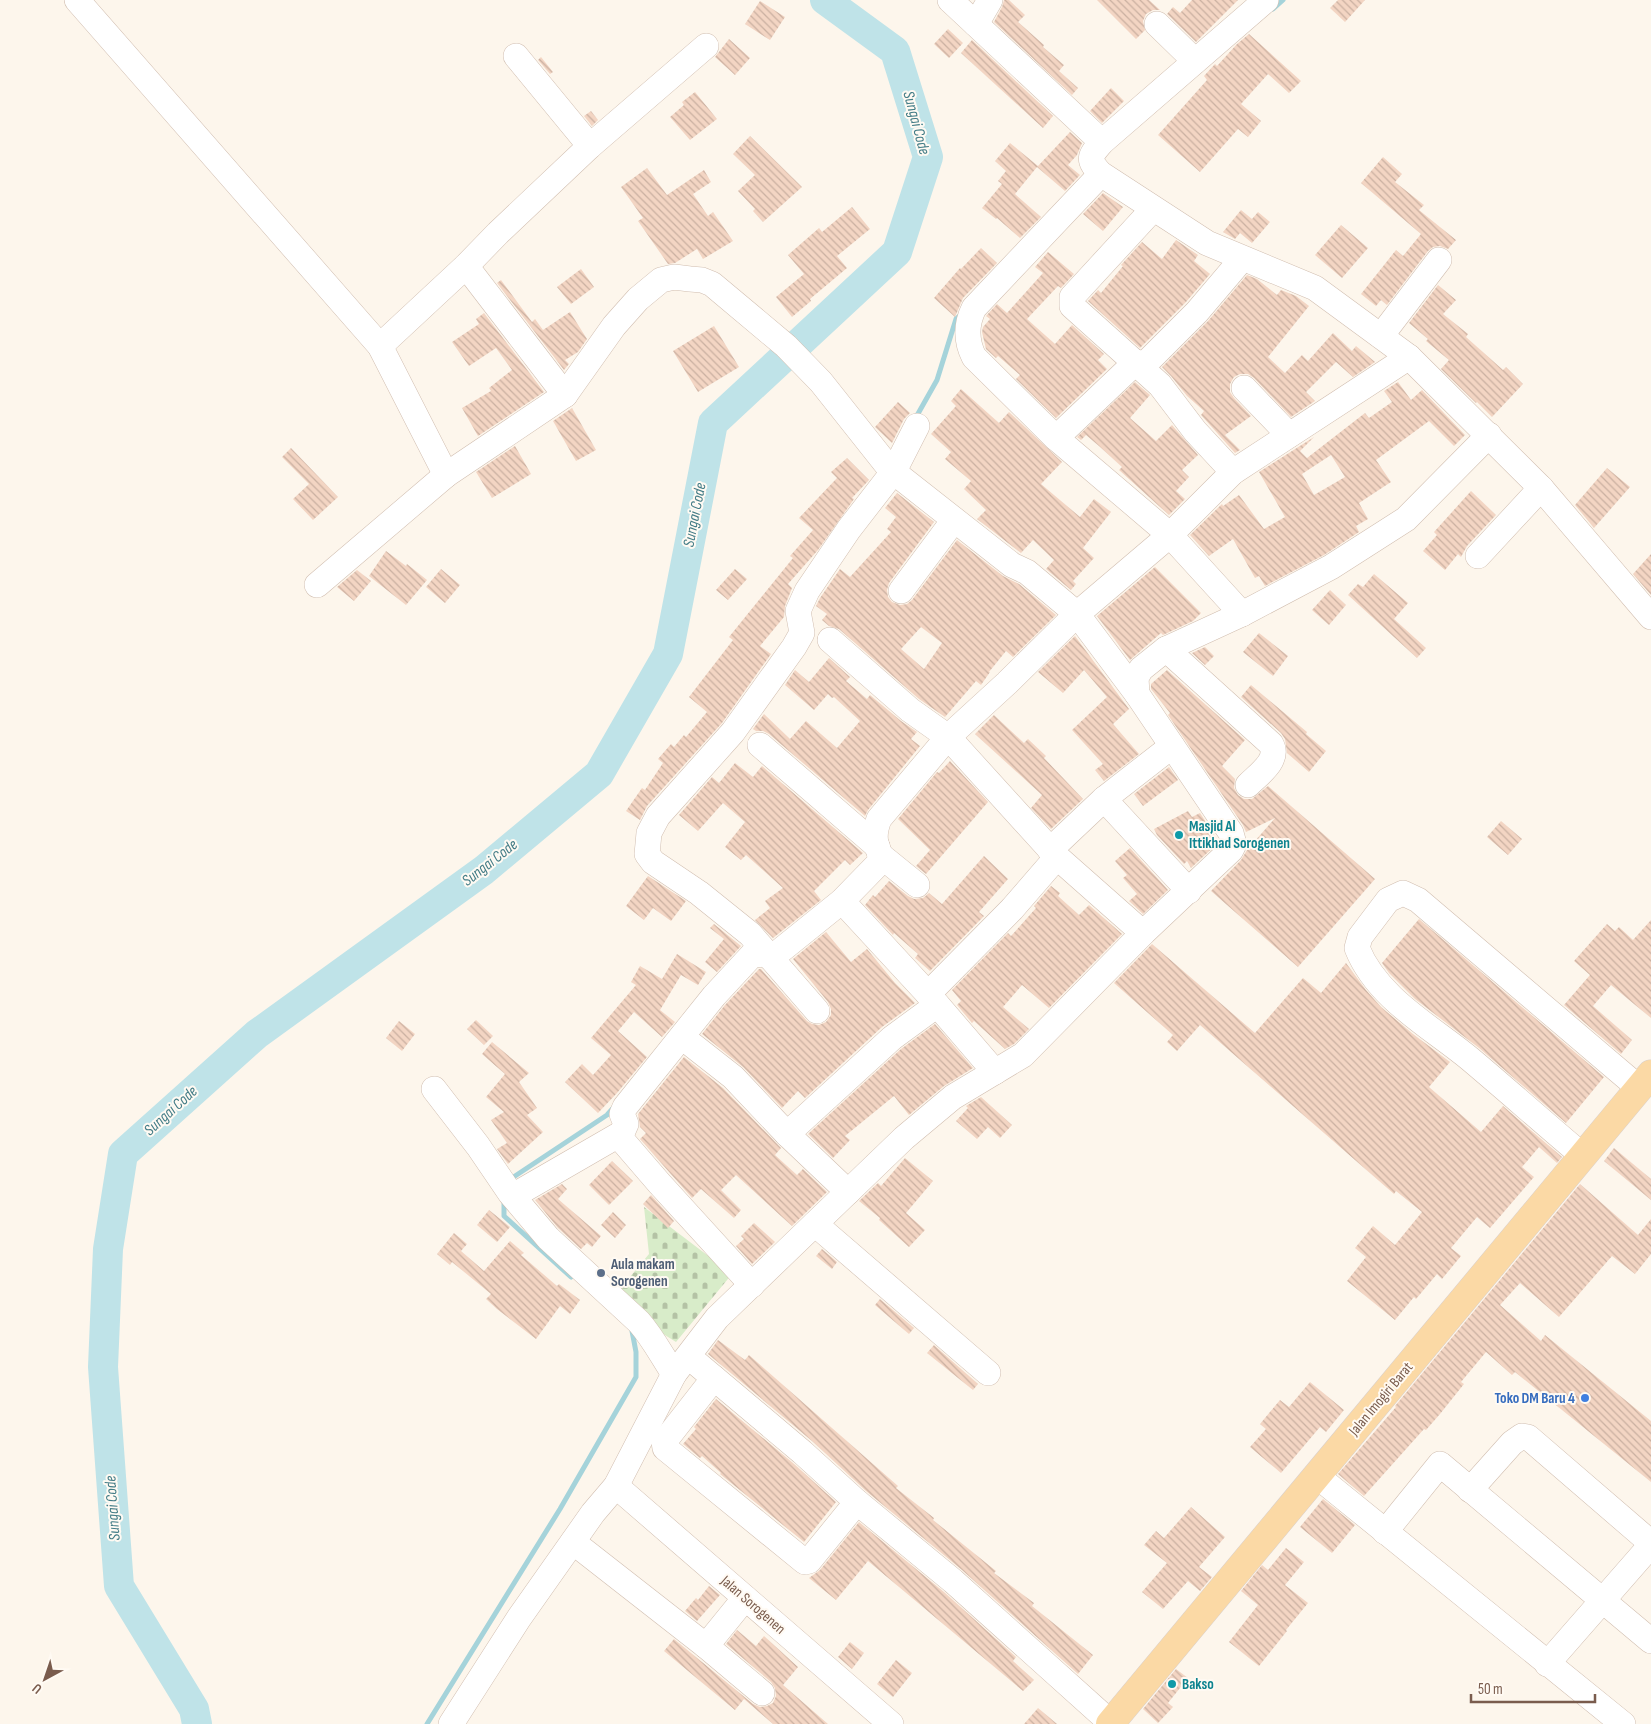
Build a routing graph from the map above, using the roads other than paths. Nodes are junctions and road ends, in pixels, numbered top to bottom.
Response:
1 (77, 0) edge
2 (950, 0) edge
3 (990, 0) edge
4 (1266, 0) edge
5 (976, 24) junction
6 (1156, 24) dead end
7 (706, 46) dead end
8 (516, 56) dead end
9 (1195, 61) junction
10 (1102, 142) junction
11 (590, 146) junction
12 (1098, 170) junction
13 (1153, 209) junction
14 (1242, 259) junction
15 (1439, 260) dead end
16 (466, 266) junction
17 (1381, 336) junction
18 (380, 346) junction
19 (1409, 357) junction
20 (1138, 365) junction
21 (1244, 388) dead end
22 (565, 395) junction
23 (918, 426) dead end
24 (1290, 435) junction
25 (1489, 435) junction
26 (1056, 438) junction
27 (889, 467) junction
28 (1233, 472) junction
29 (446, 474) junction
30 (1541, 488) junction
31 (954, 520) junction
32 (1170, 536) junction
33 (1478, 556) dead end
34 (317, 585) dead end
35 (901, 591) dead end
36 (1077, 614) junction
37 (1242, 614) junction
38 (1651, 617) edge
39 (830, 640) dead end
40 (1166, 648) junction
41 (1136, 694) junction
42 (948, 738) junction
43 (760, 745) dead end
44 (1172, 746) junction
45 (1248, 784) dead end
46 (1104, 799) junction
47 (879, 851) junction
48 (1054, 853) junction
49 (916, 885) dead end
50 (1189, 891) junction
51 (842, 901) junction
52 (1143, 933) junction
53 (767, 954) junction
54 (932, 999) junction
55 (817, 1011) dead end
56 (682, 1037) junction
57 (995, 1072) junction
58 (1645, 1081) edge
59 (434, 1089) dead end
60 (622, 1133) junction
61 (787, 1134) junction
62 (1583, 1156) junction
63 (509, 1190) junction
64 (848, 1192) junction
65 (815, 1224) junction
66 (752, 1285) junction
67 (685, 1368) junction
68 (988, 1373) dead end
69 (714, 1378) junction
70 (1317, 1476) junction
71 (616, 1486) junction
72 (1470, 1490) junction
73 (856, 1502) junction
74 (1385, 1532) junction
75 (573, 1542) junction
76 (1651, 1544) edge
77 (745, 1598) junction
78 (1602, 1601) junction
79 (1651, 1641) edge
80 (706, 1646) junction
81 (1547, 1664) junction
82 (762, 1693) dead end
83 (1118, 1721) edge
84 (451, 1724) edge
85 (891, 1724) edge
86 (1623, 1724) edge

1 - 18 street
2 - 5 street
3 - 5 street
4 - 9 street
5 - 10 street
6 - 9 street
7 - 11 street
8 - 11 street
9 - 10 street
10 - 12 street
11 - 16 street
12 - 13 street
12 - 26 street
13 - 14 street
13 - 20 street
14 - 17 street
14 - 20 street
15 - 17 street
16 - 18 street
16 - 22 street
17 - 19 street
18 - 29 street
19 - 24 street
19 - 25 street
20 - 26 street
20 - 28 street
21 - 24 street
22 - 27 street
22 - 29 street
23 - 27 street
24 - 28 street
25 - 30 street
25 - 37 street
26 - 32 street
27 - 31 street
27 - 53 street
28 - 32 street
29 - 34 street
30 - 33 street
30 - 38 street
31 - 35 street
31 - 36 street
32 - 36 street
32 - 37 street
36 - 41 street
36 - 42 street
37 - 40 street
39 - 42 street
40 - 41 street
40 - 45 street
41 - 44 street
42 - 47 street
42 - 48 street
43 - 47 street
44 - 46 street
44 - 50 street
46 - 48 street
46 - 50 street
47 - 49 street
47 - 51 street
48 - 52 street
48 - 54 street
50 - 52 street
51 - 53 street
51 - 54 street
52 - 57 street
53 - 55 street
53 - 56 street
54 - 57 street
54 - 61 street
56 - 60 street
56 - 61 street
57 - 64 street
58 - 62 main road, Jalan Imogiri Barat
58 - 62 street
59 - 63 street
60 - 63 street
60 - 66 street
61 - 64 street
62 - 70 main road, Jalan Imogiri Barat
63 - 67 street
64 - 65 street
65 - 66 street
65 - 68 street
66 - 67 street
67 - 69 street
67 - 71 street
69 - 73 street
69 - 73 street
70 - 74 street
70 - 83 main road, Jalan Imogiri Barat
71 - 75 street
71 - 77 street, Jalan Sorogenen
72 - 74 street
72 - 76 street
72 - 78 street
73 - 83 street
74 - 81 street
75 - 80 street
75 - 84 street
76 - 78 street
77 - 80 street
77 - 85 street, Jalan Sorogenen
78 - 79 street
78 - 81 street
80 - 82 street
81 - 86 street

